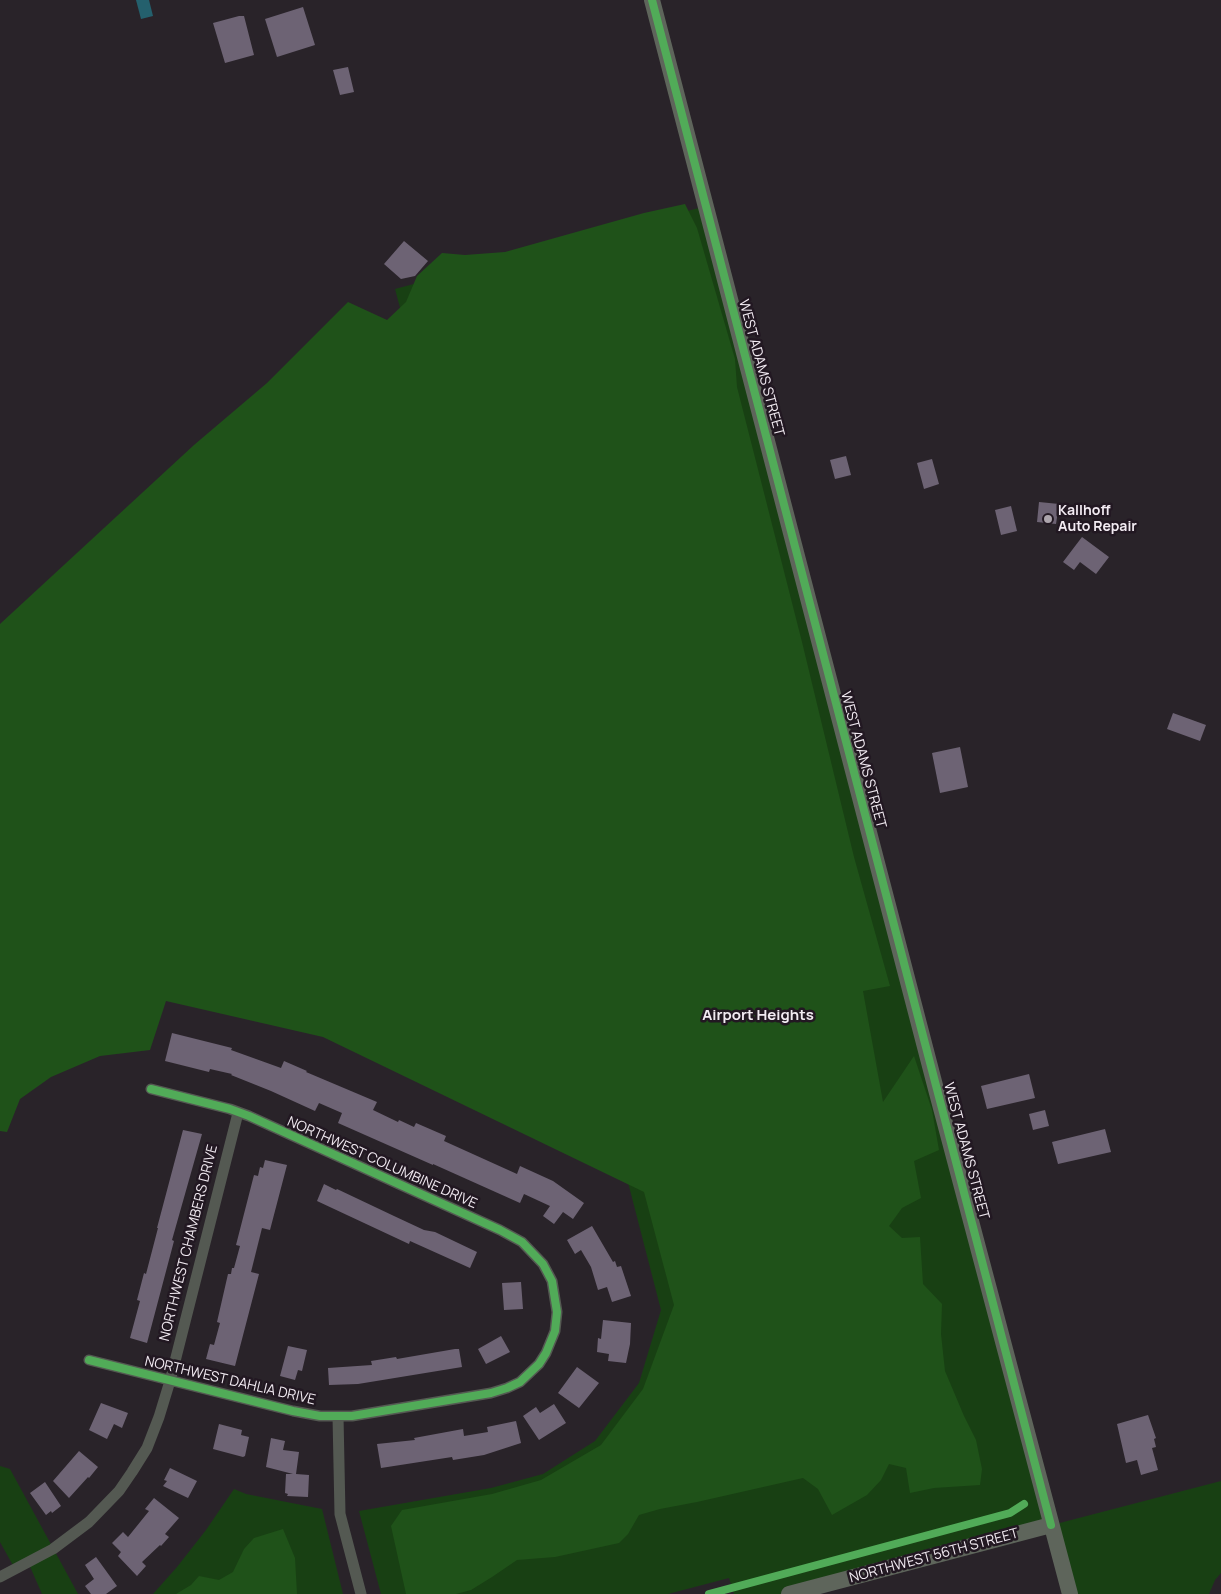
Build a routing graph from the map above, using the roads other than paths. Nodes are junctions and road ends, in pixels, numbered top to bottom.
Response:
1 (652, 0) edge
2 (151, 1089) dead end
3 (238, 1112) junction
4 (557, 1312) joint
5 (89, 1360) dead end
6 (170, 1381) junction
7 (338, 1416) junction
8 (1051, 1525) junction
9 (0, 1577) edge
10 (361, 1594) edge
11 (789, 1594) edge
12 (1070, 1594) edge

1 - 8 street, WEST ADAMS STREET
2 - 3 street, NORTHWEST COLUMBINE DRIVE
3 - 4 street, NORTHWEST COLUMBINE DRIVE
3 - 6 street, NORTHWEST CHAMBERS DRIVE
4 - 7 street, NORTHWEST DAHLIA DRIVE
5 - 6 street, NORTHWEST DAHLIA DRIVE
6 - 7 street, NORTHWEST DAHLIA DRIVE
6 - 9 street, NORTHWEST CHAMBERS DRIVE
7 - 10 street
8 - 11 street, NORTHWEST 56TH STREET
8 - 12 street, WEST ADAMS STREET

